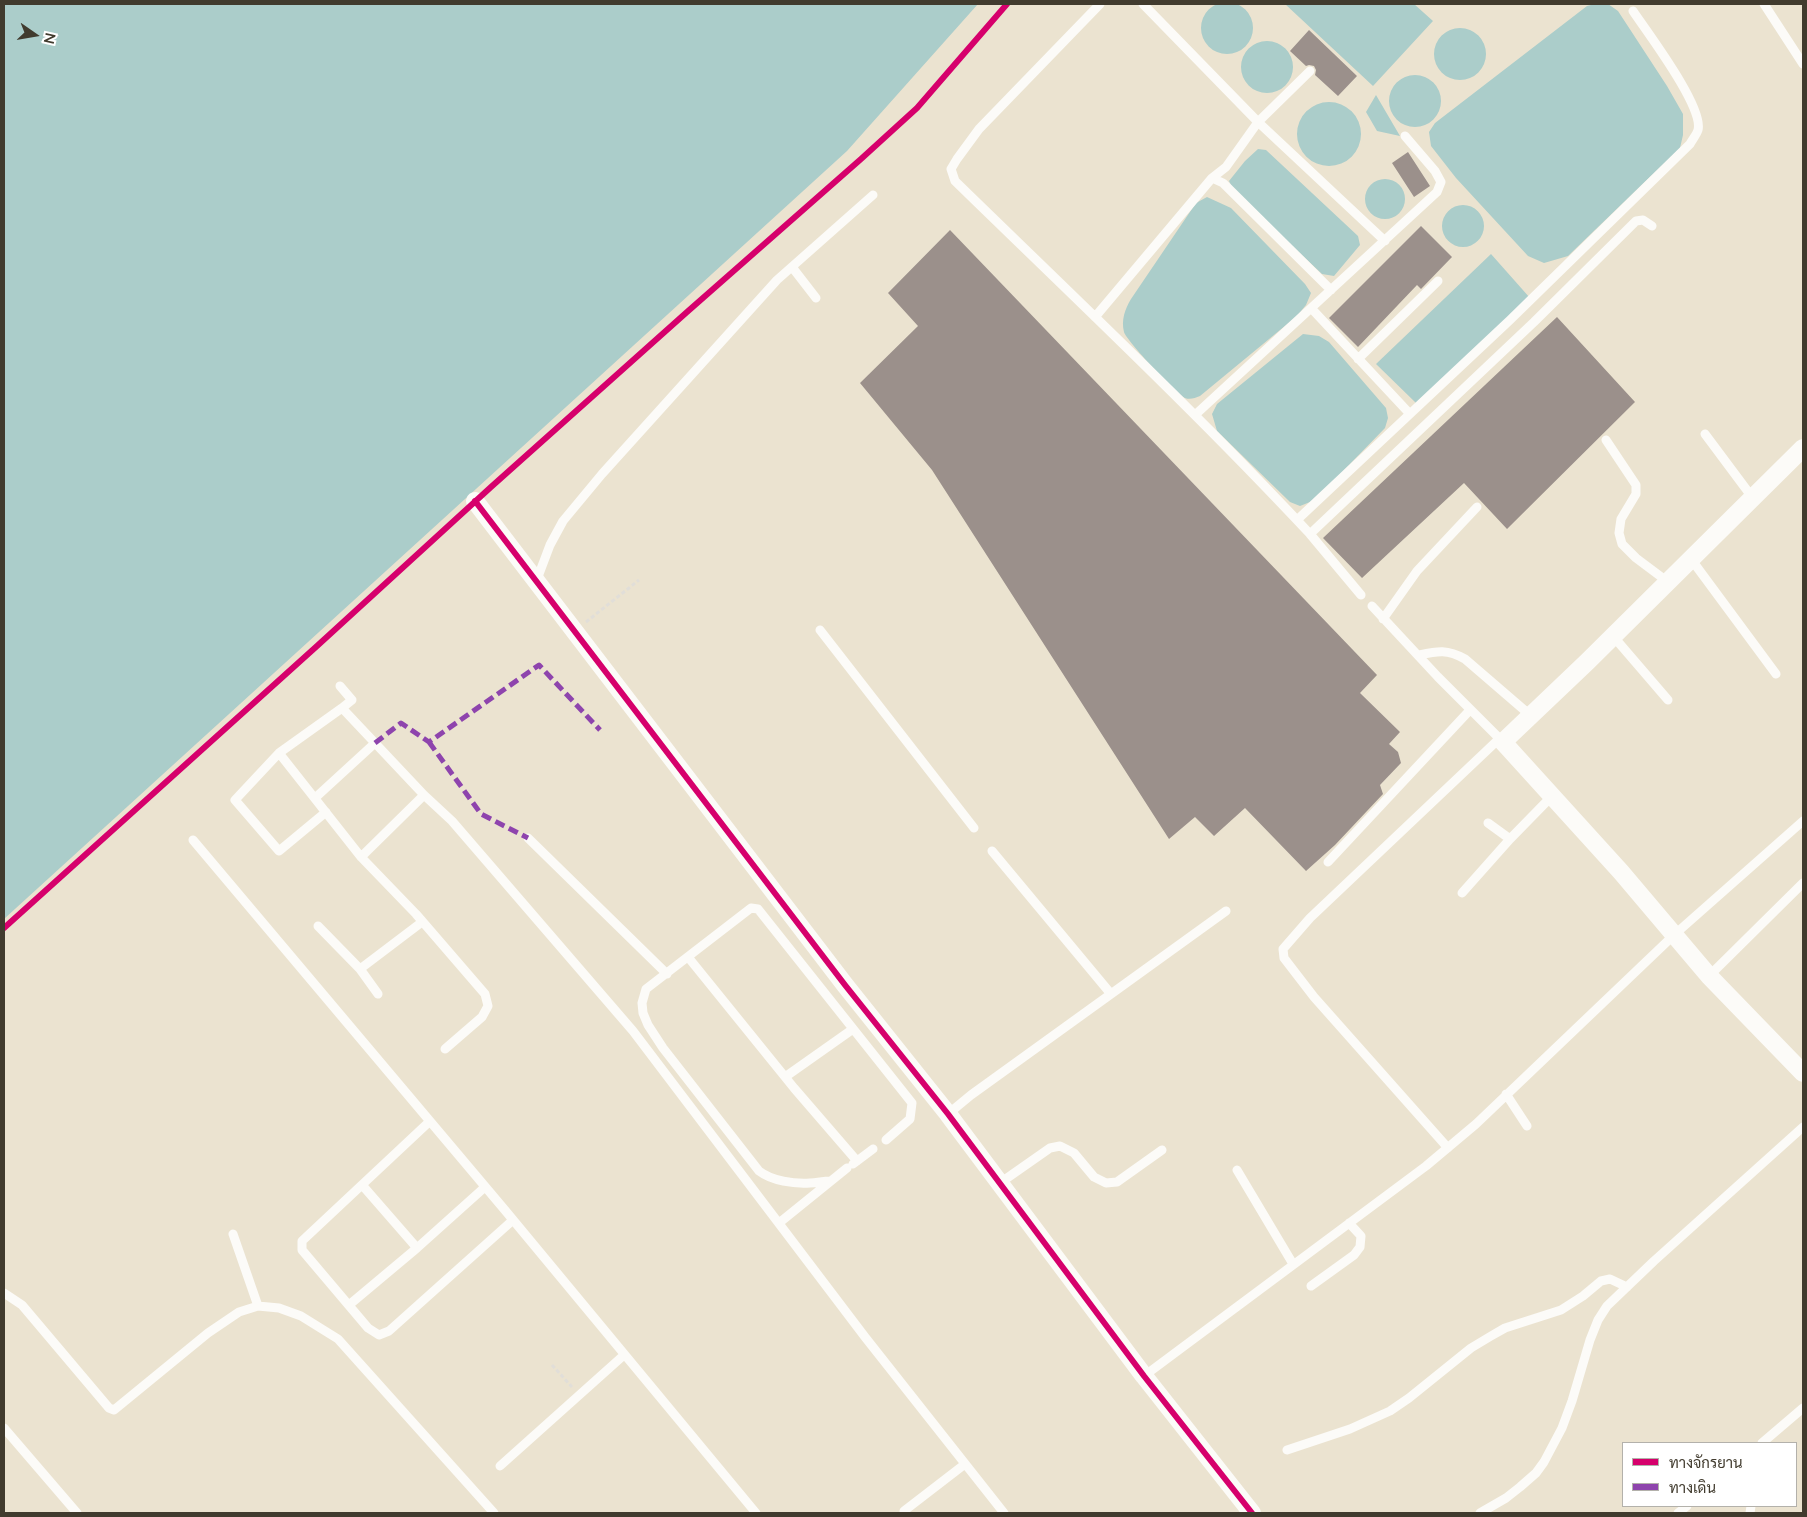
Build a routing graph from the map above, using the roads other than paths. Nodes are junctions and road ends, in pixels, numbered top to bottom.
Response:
1 (1100, 4) edge
2 (1143, 4) edge
3 (1764, 4) edge
4 (1633, 11) dead end
5 (1803, 64) edge
6 (1310, 71) dead end
7 (1258, 122) junction
8 (1406, 136) dead end
9 (1212, 178) junction
10 (873, 194) dead end
11 (1652, 226) dead end
12 (1385, 241) junction
13 (792, 267) junction
14 (1438, 281) dead end
15 (1331, 290) junction
16 (816, 298) dead end
17 (1311, 308) junction
18 (1095, 317) junction
19 (1358, 359) junction
20 (1410, 414) junction
21 (1195, 415) junction
22 (1705, 434) dead end
23 (1606, 440) dead end
24 (1803, 448) edge
25 (1752, 498) junction
26 (479, 505) dead end
27 (1477, 507) dead end
28 (1297, 520) junction
29 (1310, 534) junction
30 (1691, 559) junction
31 (1668, 582) junction
32 (536, 583) junction
33 (1362, 595) dead end
34 (1372, 606) dead end
35 (1383, 619) junction
36 (820, 630) dead end
37 (1613, 636) junction
38 (1418, 655) junction
39 (1776, 674) dead end
40 (340, 686) dead end
41 (1668, 700) dead end
42 (342, 708) junction
43 (1470, 710) junction
44 (1530, 715) junction
45 (1501, 740) junction
46 (375, 743) junction
47 (279, 753) junction
48 (424, 795) junction
49 (1552, 796) junction
50 (315, 798) junction
51 (326, 812) junction
52 (1803, 821) edge
53 (1488, 823) dead end
54 (974, 828) dead end
55 (528, 838) dead end
56 (1510, 839) junction
57 (193, 840) dead end
58 (992, 851) dead end
59 (361, 857) junction
60 (1328, 862) dead end
61 (1803, 883) edge
62 (1462, 893) dead end
63 (1226, 911) dead end
64 (422, 922) junction
65 (318, 926) dead end
66 (1674, 935) junction
67 (688, 958) junction
68 (360, 969) junction
69 (667, 974) junction
70 (1709, 976) junction
71 (378, 994) dead end
72 (1111, 994) junction
73 (853, 1029) junction
74 (445, 1049) dead end
75 (1803, 1073) edge
76 (785, 1077) junction
77 (1506, 1094) junction
78 (948, 1114) junction
79 (430, 1122) junction
80 (1527, 1126) dead end
81 (1803, 1127) edge
82 (886, 1140) dead end
83 (1448, 1148) junction
84 (874, 1149) dead end
85 (1162, 1150) dead end
86 (852, 1164) junction
87 (1238, 1170) dead end
88 (830, 1181) junction
89 (1000, 1183) junction
90 (363, 1186) junction
91 (485, 1187) junction
92 (513, 1220) junction
93 (778, 1223) junction
94 (1349, 1223) junction
95 (234, 1234) dead end
96 (417, 1248) junction
97 (1293, 1264) junction
98 (1311, 1286) dead end
99 (1627, 1287) junction
100 (4, 1293) edge
101 (349, 1305) junction
102 (258, 1306) junction
103 (624, 1354) junction
104 (1144, 1376) junction
105 (1803, 1408) edge
106 (4, 1428) edge
107 (1774, 1439) edge
108 (1287, 1450) dead end
109 (965, 1464) junction
110 (500, 1466) dead end
111 (904, 1511) dead end
112 (77, 1513) edge
113 (494, 1513) edge
114 (756, 1513) edge
115 (1004, 1513) edge
116 (1252, 1513) edge
117 (1480, 1513) edge

1 - 18 lane
2 - 7 lane
3 - 5 lane
4 - 20 lane
6 - 7 lane
7 - 9 lane
7 - 12 lane
8 - 12 lane
9 - 15 lane
9 - 18 lane
10 - 13 lane
11 - 29 lane
12 - 15 lane
13 - 16 lane
13 - 32 lane
14 - 19 lane
15 - 17 lane
17 - 19 lane
17 - 21 lane
18 - 21 lane
19 - 20 lane
20 - 28 lane
21 - 28 lane
22 - 25 lane
23 - 31 lane
24 - 25 street
25 - 30 street
26 - 32 street
27 - 35 lane
28 - 29 lane
29 - 33 lane
30 - 31 street
30 - 39 lane
31 - 37 street
32 - 78 street
34 - 35 lane
35 - 38 lane
36 - 54 lane
37 - 41 lane
37 - 44 street
38 - 43 lane
38 - 44 lane
40 - 42 lane
42 - 46 lane
42 - 47 lane
43 - 45 lane
43 - 60 lane
44 - 45 street
45 - 49 street
45 - 83 lane
46 - 48 lane
46 - 50 lane
47 - 50 lane
47 - 51 lane
48 - 59 lane
48 - 93 lane
49 - 56 lane
49 - 66 street
50 - 51 lane
51 - 59 lane
52 - 66 lane
53 - 56 lane
55 - 69 lane
56 - 62 lane
57 - 79 lane
58 - 72 lane
59 - 64 lane
61 - 70 lane
63 - 72 lane
64 - 68 lane
64 - 74 lane
65 - 68 lane
66 - 70 street
66 - 77 lane
67 - 69 lane
67 - 73 lane
67 - 76 lane
68 - 71 lane
69 - 88 lane
70 - 75 street
72 - 78 lane
73 - 76 lane
73 - 82 lane
76 - 86 lane
77 - 80 lane
77 - 83 lane
78 - 89 street
79 - 90 lane
79 - 91 lane
81 - 99 lane
83 - 94 lane
84 - 86 lane
85 - 89 lane
86 - 88 lane
87 - 97 lane
88 - 93 lane
89 - 104 street
90 - 96 lane
90 - 101 lane
91 - 92 lane
91 - 96 lane
92 - 101 lane
92 - 103 lane
93 - 109 lane
94 - 97 lane
94 - 98 lane
95 - 102 lane
96 - 101 lane
97 - 104 lane
99 - 108 lane
99 - 117 lane
100 - 102 lane
102 - 113 lane
103 - 110 lane
103 - 114 lane
104 - 116 street
105 - 107 lane
106 - 112 lane
109 - 111 lane
109 - 115 lane

